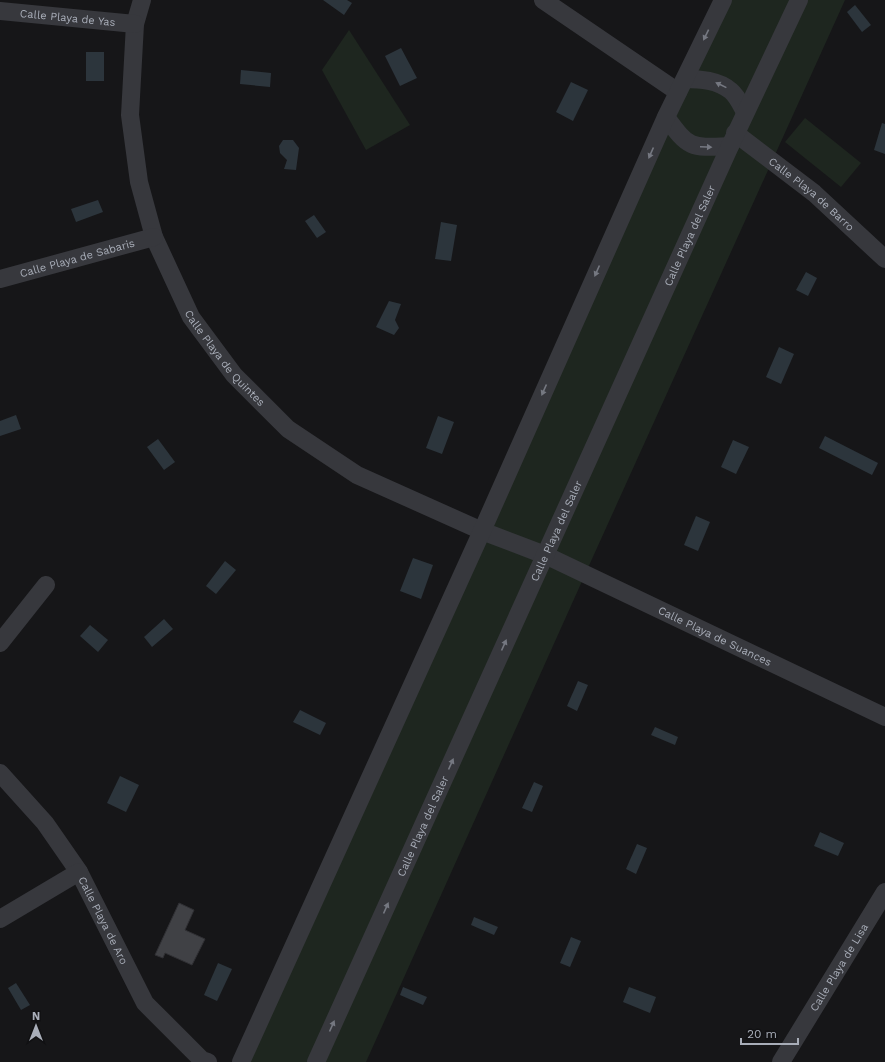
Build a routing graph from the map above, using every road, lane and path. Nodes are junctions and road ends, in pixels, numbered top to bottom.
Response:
1 (142, 0) edge
2 (542, 0) edge
3 (723, 0) edge
4 (799, 0) edge
5 (0, 11) edge
6 (135, 24) junction
7 (681, 86) junction
8 (745, 112) junction
9 (666, 117) junction
10 (732, 140) junction
11 (154, 238) junction
12 (885, 259) edge
13 (0, 279) edge
14 (482, 530) junction
15 (545, 555) junction
16 (46, 585) dead end
17 (0, 643) edge
18 (885, 717) edge
19 (0, 773) edge
20 (79, 872) junction
21 (885, 892) edge
22 (0, 920) edge
23 (208, 1062) edge
24 (241, 1062) edge
25 (316, 1062) edge
26 (780, 1062) edge

1 - 6 street, Calle Playa de Quintes
2 - 7 street
3 -> 7 street
4 - 8 street, Calle Playa del Saler
5 - 6 street, Calle Playa de Yas
6 - 11 street, Calle Playa de Quintes
8 -> 7 street
7 - 9 street
8 - 10 street, Calle Playa del Saler
9 -> 10 street
9 -> 14 street
10 - 12 street, Calle Playa de Barro
10 - 15 street, Calle Playa del Saler
11 - 13 street, Calle Playa de Sabaris
11 - 14 street, Calle Playa de Quintes
14 - 15 street, Calle Playa de Quintes
14 - 24 street
15 - 18 street, Calle Playa de Suances
25 -> 15 street, Calle Playa del Saler
16 - 17 street
19 - 20 street, Calle Playa de Aro
20 - 22 street
20 - 23 street, Calle Playa de Aro
21 - 26 street, Calle Playa de Lisa

